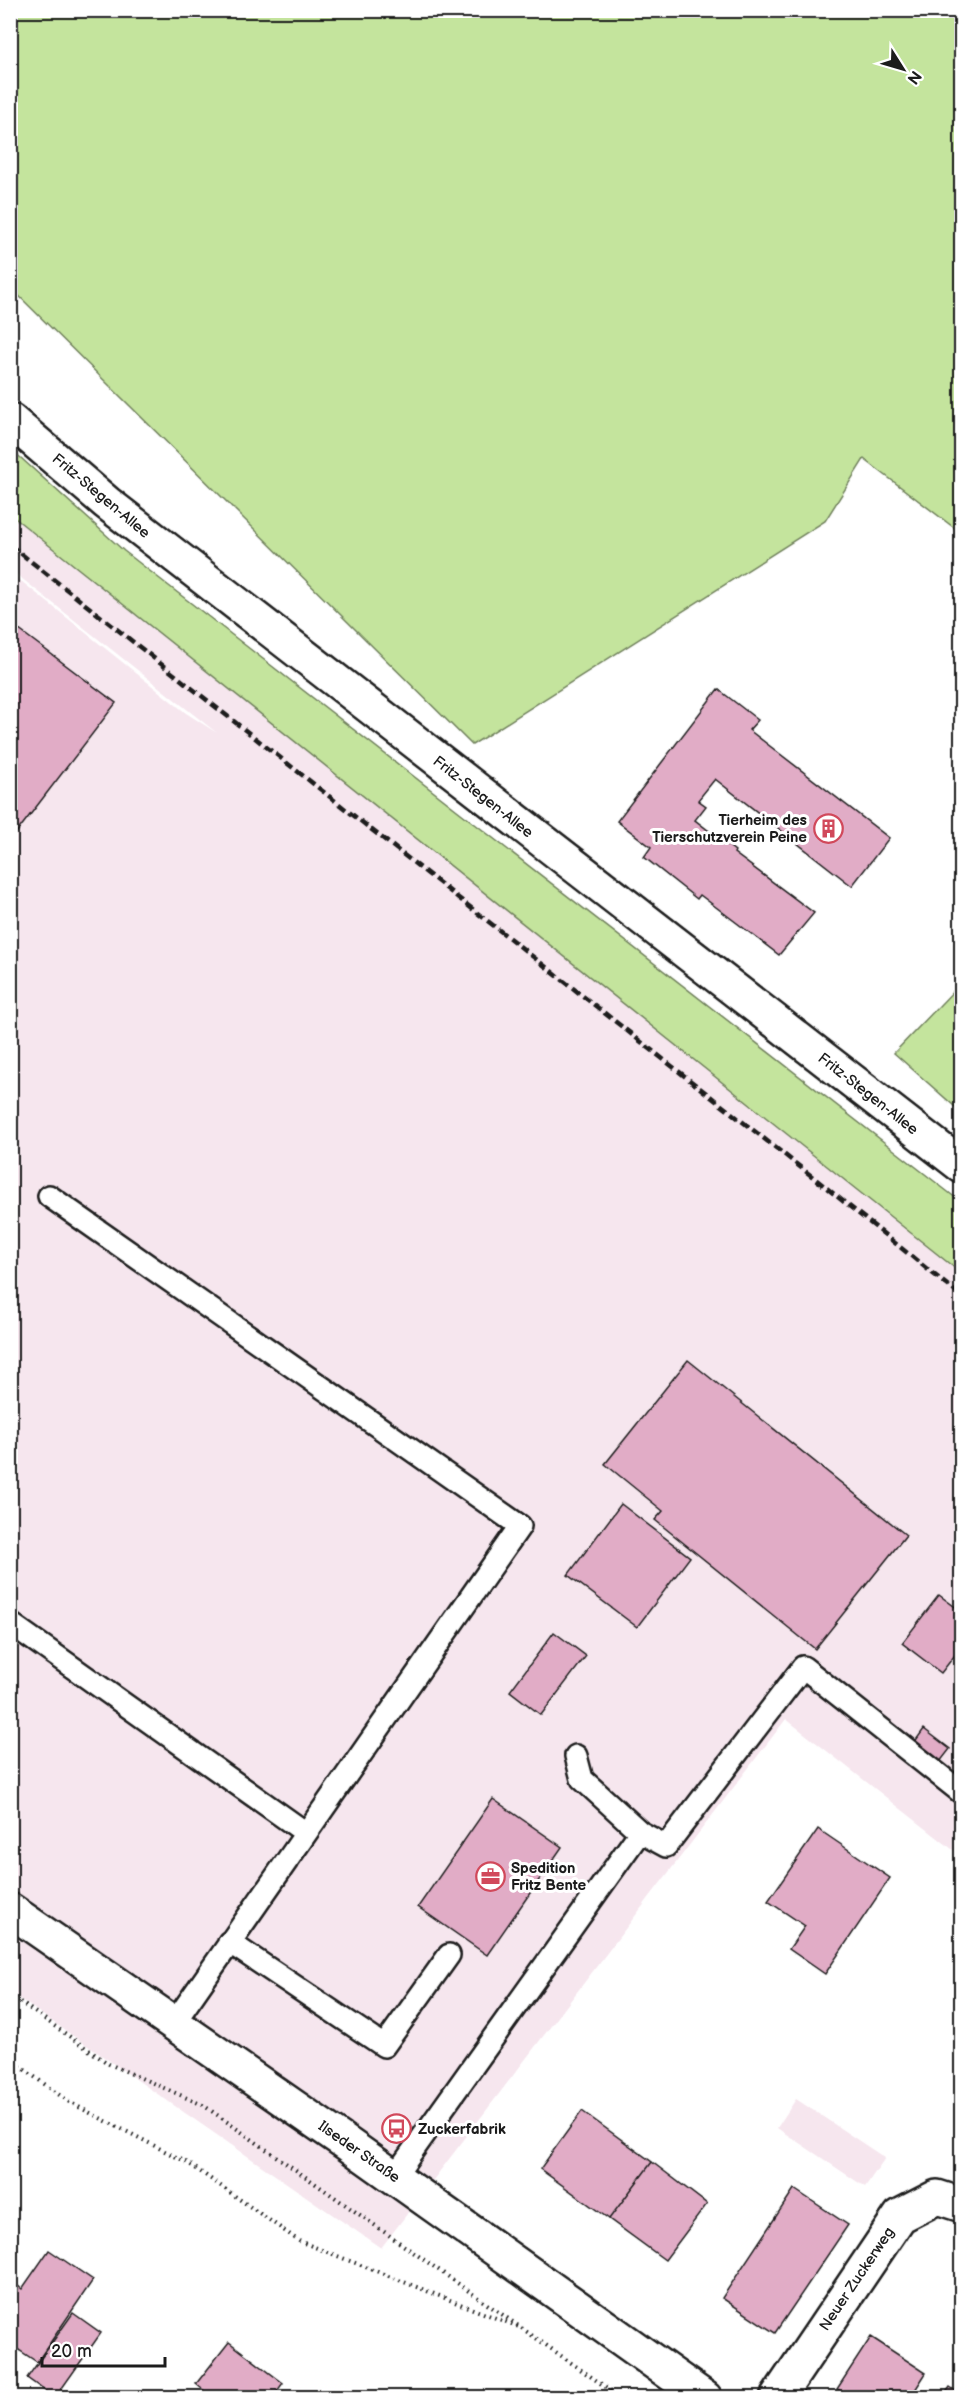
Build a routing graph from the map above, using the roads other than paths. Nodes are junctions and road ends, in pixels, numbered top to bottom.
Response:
1 (10, 420) edge
2 (962, 1166) edge
3 (49, 1196) dead end
4 (10, 1623) edge
5 (576, 1756) dead end
6 (962, 1793) edge
7 (640, 1832) junction
8 (306, 1833) junction
9 (10, 1910) edge
10 (230, 1942) junction
11 (449, 1955) dead end
12 (174, 2023) junction
13 (394, 2177) junction
14 (962, 2205) edge
15 (705, 2397) edge
16 (777, 2397) edge

1 - 2 street, Fritz-Stegen-Allee
3 - 8 lane
4 - 8 lane
5 - 7 lane
6 - 7 lane
7 - 13 lane
8 - 10 lane
9 - 12 street, Ilseder Straße
10 - 11 lane
10 - 12 lane
12 - 13 street, Ilseder Straße
13 - 15 street, Ilseder Straße
14 - 16 street, Neuer Zuckerweg

